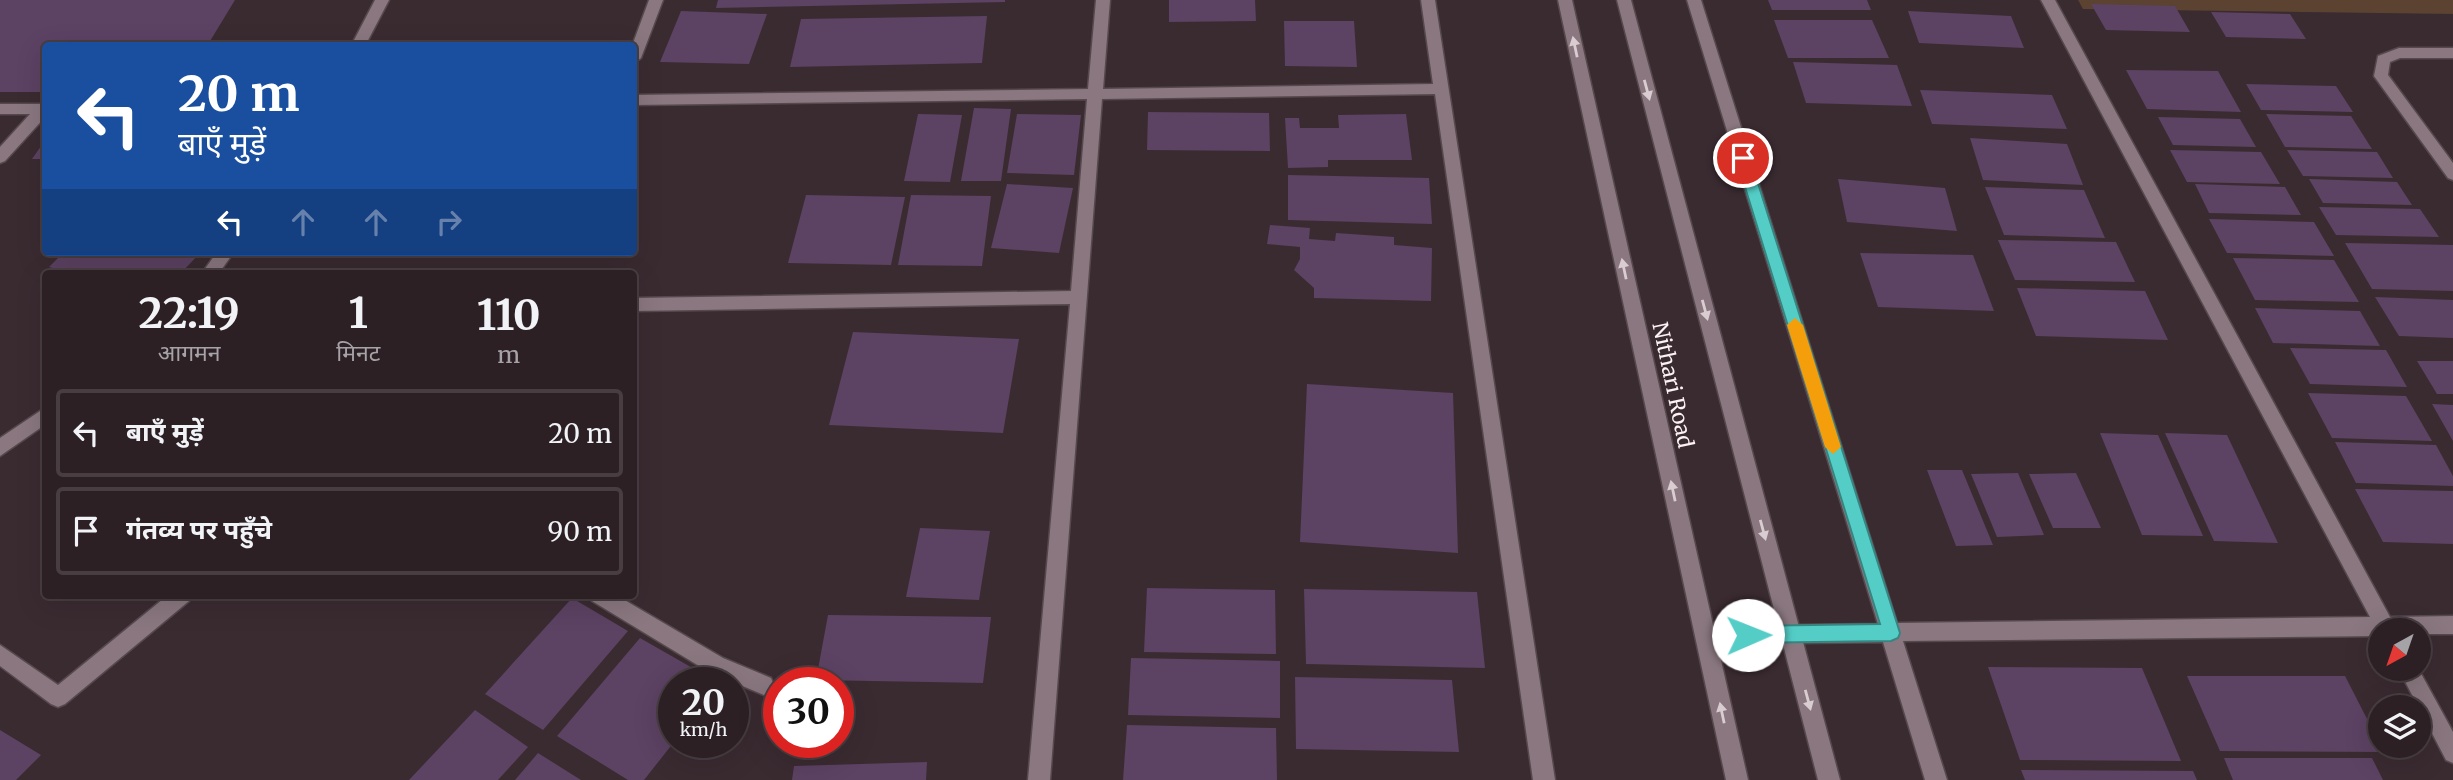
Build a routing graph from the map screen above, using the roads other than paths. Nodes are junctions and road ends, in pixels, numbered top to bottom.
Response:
1 (382, 0) edge
2 (656, 0) edge
3 (1103, 0) edge
4 (1428, 0) edge
5 (1565, 0) edge
6 (1624, 0) edge
7 (1694, 0) edge
8 (2048, 0) edge
9 (360, 42) edge
10 (637, 50) edge
11 (2453, 53) edge
12 (1443, 89) junction
13 (1095, 93) junction
14 (637, 100) edge
15 (0, 109) edge
16 (42, 109) edge
17 (42, 111) edge
18 (0, 158) edge
19 (2453, 174) edge
20 (223, 256) edge
21 (212, 270) edge
22 (1078, 297) junction
23 (637, 305) edge
24 (42, 417) edge
25 (0, 448) edge
26 (177, 599) edge
27 (606, 599) edge
28 (2381, 618) edge
29 (2453, 625) edge
30 (2431, 626) edge
31 (2368, 628) edge
32 (1891, 633) junction
33 (1790, 634) junction
34 (1705, 635) junction
35 (0, 654) edge
36 (2415, 681) edge
37 (763, 685) edge
38 (2453, 753) edge
39 (1039, 780) edge
40 (1544, 780) edge
41 (1737, 780) edge
42 (1829, 780) edge
43 (1936, 780) edge

1 - 9 street
2 - 10 street
3 - 13 street
4 - 12 street
34 -> 5 street, Nithari Road
6 -> 33 street
7 - 32 street
8 - 28 street
11 - 19 street
12 - 13 street
12 - 40 street
13 - 14 street
13 - 22 street
15 - 16 street
17 - 18 street
20 - 21 street
22 - 23 street
22 - 39 street
24 - 25 street
26 - 35 street
27 - 37 street
29 - 30 street
31 - 32 street
32 - 33 street
32 - 43 street
33 - 34 street
33 -> 42 street
41 -> 34 street, Nithari Road
36 - 38 street

